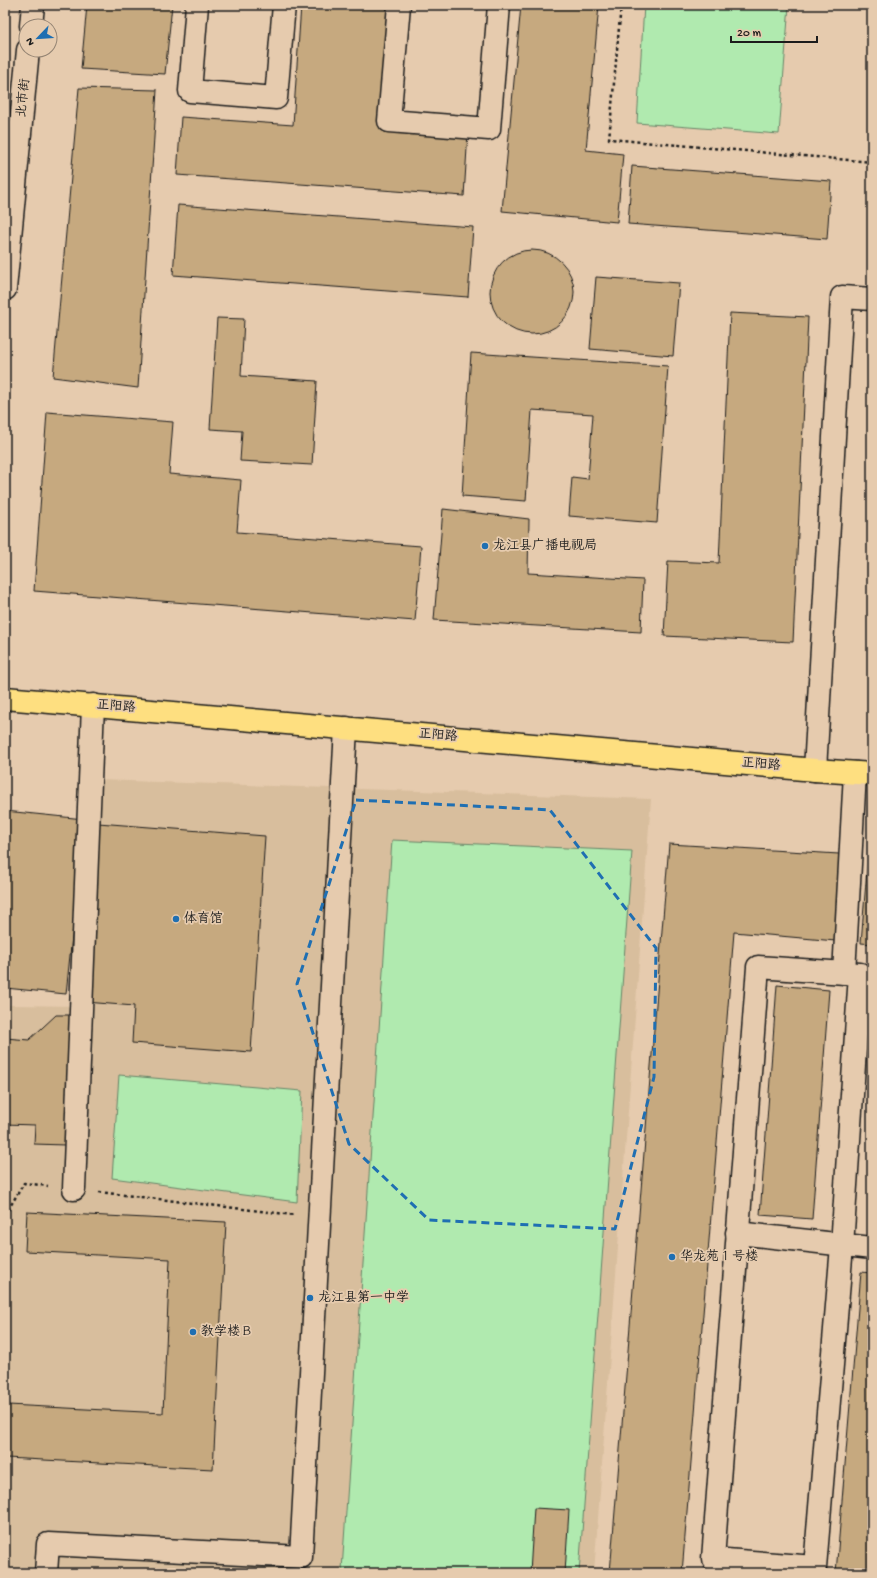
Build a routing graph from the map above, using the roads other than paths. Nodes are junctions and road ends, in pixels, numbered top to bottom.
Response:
1 (33, 5) edge
2 (196, 5) edge
3 (284, 5) edge
4 (399, 5) edge
5 (499, 5) edge
6 (32, 18) edge
7 (27, 58) edge
8 (5, 289) edge
9 (872, 299) edge
10 (5, 698) edge
11 (93, 705) junction
12 (346, 728) junction
13 (815, 770) junction
14 (864, 773) edge
15 (844, 973) junction
16 (74, 1189) road end
17 (737, 1233) junction
18 (842, 1246) junction
19 (872, 1248) edge
20 (46, 1573) edge

1 - 6 street
2 - 3 street
4 - 5 street
7 - 8 street, 北市街
9 - 13 street
10 - 11 main road, 正阳路
11 - 12 main road, 正阳路
11 - 16 street
12 - 13 main road, 正阳路
12 - 20 street
13 - 14 main road, 正阳路
14 - 15 street
15 - 17 street
15 - 18 street
17 - 18 street
17 - 18 street
18 - 19 street

